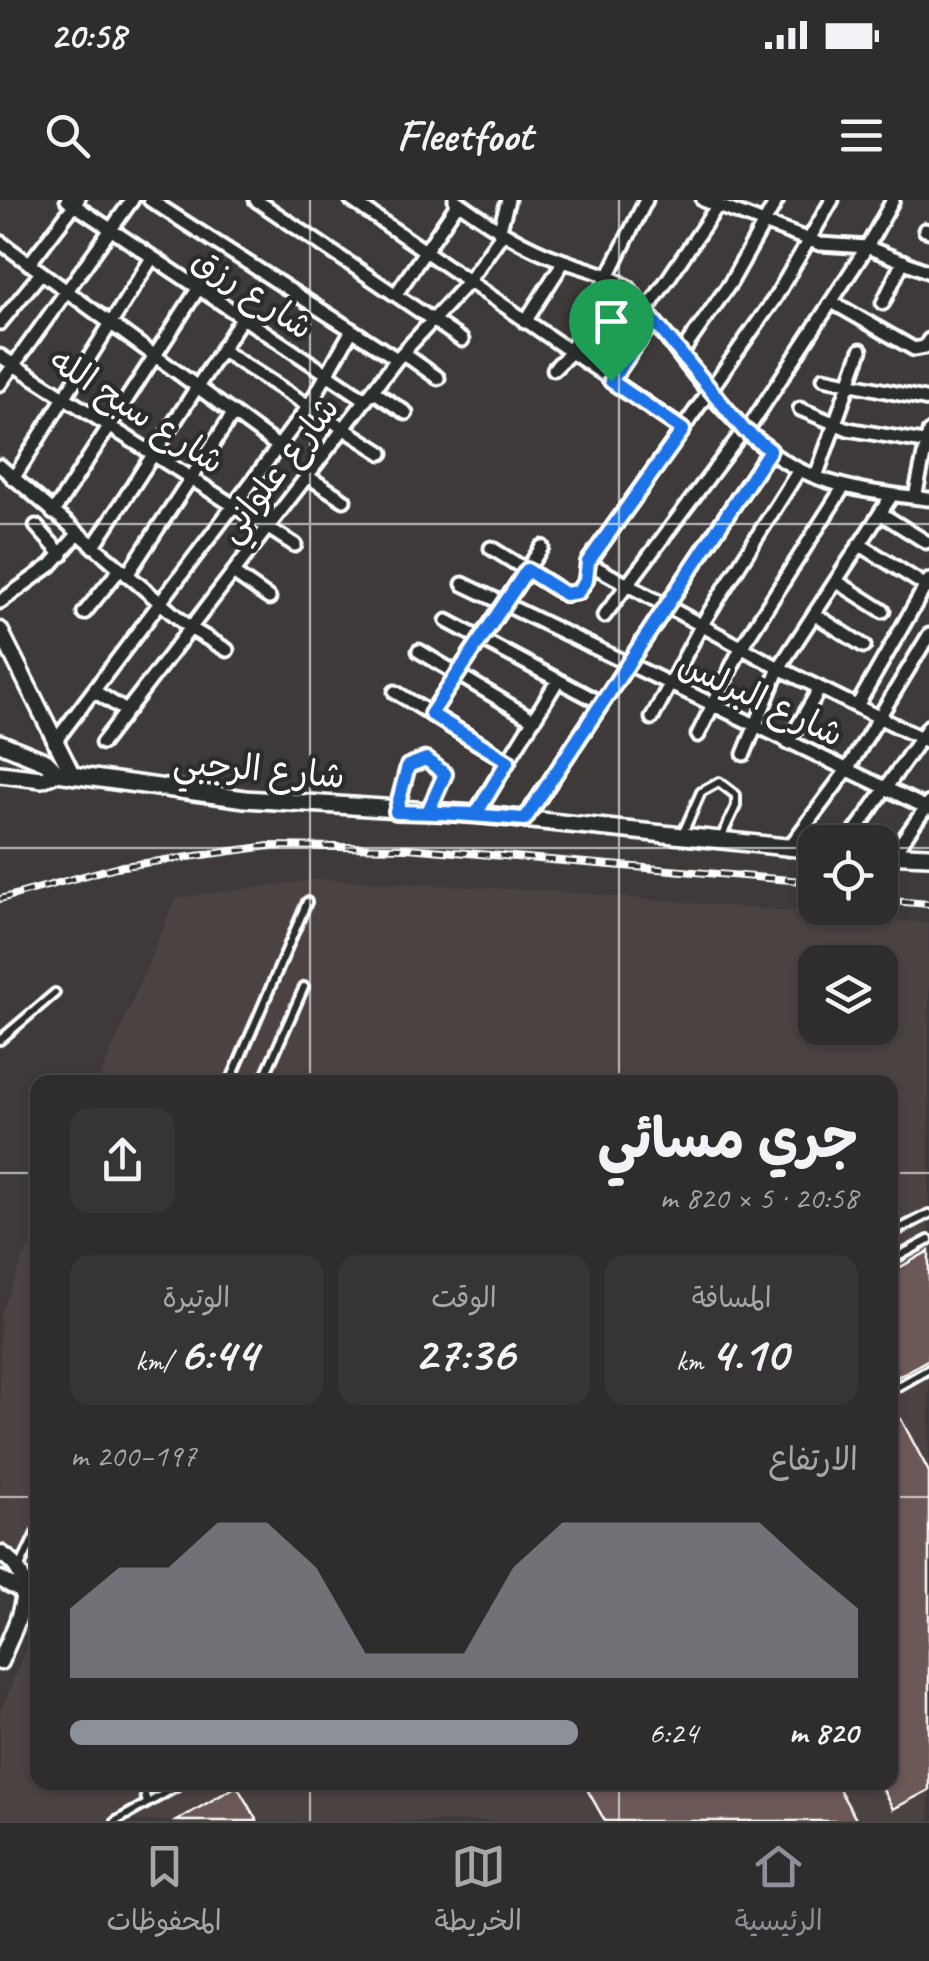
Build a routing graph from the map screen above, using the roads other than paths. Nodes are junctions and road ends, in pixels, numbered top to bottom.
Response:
1 (132, 200) edge
2 (256, 200) edge
3 (351, 200) edge
4 (508, 200) edge
5 (646, 200) edge
6 (704, 200) edge
7 (777, 200) edge
8 (832, 200) edge
9 (893, 200) edge
10 (457, 201) edge
11 (73, 202) edge
12 (159, 203) edge
13 (725, 205) edge
14 (764, 223) junction
15 (111, 231) junction
16 (500, 233) junction
17 (809, 240) junction
18 (0, 242) edge
19 (868, 247) junction
20 (424, 252) junction
21 (152, 258) junction
22 (564, 261) junction
23 (903, 261) junction
24 (30, 264) junction
25 (41, 272) junction
26 (929, 272) edge
27 (609, 274) junction
28 (467, 283) junction
29 (198, 289) junction
30 (68, 293) junction
31 (396, 294) junction
32 (832, 302) junction
33 (883, 303) dead end
34 (650, 315) junction
35 (2, 318) edge
36 (242, 318) junction
37 (433, 320) junction
38 (525, 322) junction
39 (110, 325) junction
40 (352, 330) junction
41 (462, 340) dead end
42 (929, 340) edge
43 (221, 350) junction
44 (862, 350) dead end
45 (570, 353) junction
46 (680, 355) junction
47 (0, 356) edge
48 (400, 356) junction
49 (154, 357) junction
50 (14, 365) junction
51 (554, 369) dead end
52 (327, 374) junction
53 (438, 378) dead end
54 (824, 378) dead end
55 (847, 380) junction
56 (611, 381) junction
57 (0, 384) edge
58 (197, 388) junction
59 (710, 391) junction
60 (369, 395) junction
61 (65, 397) junction
62 (929, 400) edge
63 (309, 406) junction
64 (800, 408) dead end
65 (406, 413) dead end
66 (233, 414) junction
67 (833, 423) junction
68 (110, 426) junction
69 (344, 428) junction
70 (683, 430) junction
71 (745, 431) junction
72 (928, 439) edge
73 (278, 447) junction
74 (770, 450) junction
75 (382, 453) dead end
76 (154, 455) junction
77 (0, 466) edge
78 (800, 470) junction
79 (307, 476) junction
80 (816, 477) junction
81 (191, 478) junction
82 (13, 479) junction
83 (844, 486) junction
84 (892, 495) junction
85 (922, 498) edge
86 (344, 500) dead end
87 (234, 506) junction
88 (53, 513) junction
89 (880, 513) junction
90 (36, 526) dead end
91 (268, 528) junction
92 (78, 534) junction
93 (926, 542) dead end
94 (860, 544) junction
95 (295, 545) dead end
96 (93, 547) junction
97 (542, 547) dead end
98 (491, 548) dead end
99 (62, 555) junction
100 (588, 562) junction
101 (527, 570) junction
102 (123, 572) junction
103 (233, 573) junction
104 (836, 581) junction
105 (463, 584) dead end
106 (928, 585) edge
107 (627, 586) junction
108 (269, 598) dead end
109 (0, 602) edge
110 (160, 603) junction
111 (504, 605) junction
112 (665, 606) junction
113 (884, 611) dead end
114 (84, 612) dead end
115 (814, 614) junction
116 (604, 616) dead end
117 (447, 620) dead end
118 (701, 626) junction
119 (190, 628) junction
120 (0, 630) edge
121 (929, 637) edge
122 (481, 639) junction
123 (864, 646) dead end
124 (742, 648) junction
125 (227, 650) dead end
126 (419, 651) dead end
127 (627, 665) junction
128 (779, 668) junction
129 (458, 674) junction
130 (558, 680) junction
131 (669, 686) junction
132 (820, 688) junction
133 (94, 690) junction
134 (395, 692) dead end
135 (601, 703) junction
136 (856, 706) junction
137 (712, 707) junction
138 (126, 712) junction
139 (431, 714) junction
140 (652, 718) dead end
141 (879, 718) junction
142 (534, 720) junction
143 (929, 726) edge
144 (756, 728) junction
145 (698, 735) dead end
146 (925, 740) edge
147 (0, 743) edge
148 (54, 743) junction
149 (102, 743) dead end
150 (788, 743) junction
151 (744, 754) dead end
152 (508, 761) junction
153 (846, 770) junction
154 (0, 774) edge
155 (65, 775) junction
156 (886, 789) junction
157 (928, 807) edge
158 (396, 812) junction
159 (428, 812) junction
160 (476, 814) junction
161 (525, 819) junction
162 (860, 825) edge
163 (681, 837) junction
164 (719, 841) junction
165 (898, 841) edge
166 (788, 848) junction
167 (798, 849) edge
168 (898, 855) edge
169 (929, 856) edge
170 (307, 902) dead end
171 (304, 987) dead end
172 (55, 992) dead end
173 (0, 1040) edge
174 (233, 1075) edge
175 (265, 1075) edge
176 (929, 1214) edge
177 (898, 1230) edge
178 (929, 1240) edge
179 (898, 1257) edge
180 (929, 1369) edge
181 (898, 1386) edge
182 (30, 1546) edge
183 (0, 1553) edge
184 (19, 1570) junction
185 (0, 1580) edge
186 (29, 1590) edge
187 (0, 1662) edge
188 (144, 1790) edge
189 (172, 1790) edge
190 (148, 1804) junction
191 (116, 1821) edge

1 - 15 street
2 - 31 street
3 - 20 street
4 - 16 street, شارع علواني
5 - 27 street
6 - 13 street
7 - 14 street
8 - 17 street
9 - 19 street
10 - 16 street
10 - 20 street
11 - 15 street, شارع رزق
11 - 24 street
12 - 40 street
13 - 14 street
13 - 34 street
14 - 17 street
14 - 46 street
15 - 21 street, شارع رزق
15 - 30 street
16 - 22 street
16 - 28 street, شارع علواني
17 - 19 street
17 - 59 street
18 - 24 street
19 - 23 street
19 - 32 street
20 - 28 street
20 - 31 street
21 - 29 street, شارع رزق
21 - 39 street
22 - 27 street
22 - 38 street
23 - 26 street
23 - 33 street
24 - 25 street
25 - 30 street
25 - 35 street
27 - 34 street
27 - 45 street
28 - 37 street, شارع علواني
28 - 38 street
29 - 36 street, شارع رزق
29 - 49 street
30 - 39 street
30 - 50 street
31 - 37 street
32 - 42 street
32 - 71 street
34 - 46 street
34 - 56 street
36 - 43 street
36 - 52 street, شارع رزق
37 - 41 street
37 - 48 street, شارع علواني
38 - 45 street
39 - 49 street
39 - 61 street
40 - 48 street
40 - 52 street
43 - 58 street
43 - 63 street
44 - 55 street
45 - 51 street
45 - 56 street
46 - 59 street
47 - 50 street, شارع سبح الله
48 - 53 street
48 - 60 street, شارع علواني
49 - 58 street
49 - 68 street
50 - 57 street
50 - 61 street, شارع سبح الله
52 - 60 street, شارع رزق
52 - 63 street
54 - 55 street
55 - 62 street
55 - 67 street
56 - 70 street
58 - 66 street
58 - 76 street
59 - 70 street
59 - 71 street
60 - 65 street, شارع رزق
60 - 69 street, شارع علواني
61 - 68 street, شارع سبح الله
61 - 82 street
63 - 69 street
63 - 73 street
64 - 67 street
66 - 73 street
66 - 81 street
67 - 72 street
67 - 80 street
68 - 76 street, شارع سبح الله
68 - 88 street
69 - 75 street
69 - 79 street, شارع علواني
70 - 100 street
71 - 74 street
71 - 107 street
72 - 85 street
73 - 87 street
74 - 78 street
74 - 112 street
76 - 81 street, شارع سبح الله
76 - 96 street
77 - 82 street
78 - 80 street
78 - 118 street
79 - 86 street
79 - 91 street, شارع علواني
80 - 83 street
81 - 87 street, شارع سبح الله
81 - 102 street
82 - 88 street
83 - 84 street
83 - 124 street
84 - 85 street
84 - 89 street
87 - 91 street, شارع سبح الله
87 - 110 street
88 - 92 street
89 - 93 street
89 - 94 street
90 - 99 street
91 - 95 street, شارع سبح الله
91 - 103 street, شارع علواني
92 - 96 street
92 - 99 street
94 - 104 street
94 - 106 street
96 - 102 street
97 - 101 street
98 - 101 street
99 - 109 street
100 - 101 street
100 - 107 street
101 - 111 street
102 - 110 street
102 - 114 street
103 - 108 street
103 - 119 street, شارع علواني
104 - 113 street
104 - 115 street
105 - 111 street, شارع البرلس
106 - 136 street
107 - 112 street
107 - 116 street
110 - 119 street
110 - 133 street
111 - 122 street
111 - 127 street, شارع البرلس
112 - 118 street
112 - 127 street
115 - 123 street
115 - 128 street
117 - 122 street
118 - 124 street
118 - 131 street
119 - 125 street
119 - 138 street, شارع علواني
120 - 148 street
121 - 141 street
122 - 129 street
122 - 130 street
124 - 128 street
124 - 137 street
126 - 129 street
127 - 131 street, شارع البرلس
127 - 135 street
128 - 132 street
128 - 144 street
129 - 139 street
129 - 142 street
130 - 135 street
130 - 142 street
131 - 137 street, شارع البرلس
131 - 140 street
132 - 136 street
132 - 150 street
133 - 138 street
133 - 148 street
134 - 139 street
135 - 161 street
136 - 141 street
137 - 144 street, شارع البرلس
137 - 145 street
138 - 149 street, شارع علواني
139 - 152 street
141 - 146 street
141 - 153 street
142 - 152 street
143 - 146 street
144 - 150 street, شارع البرلس
144 - 151 street
146 - 156 street
147 - 155 main road
148 - 155 street
150 - 153 street, شارع البرلس
152 - 160 street
153 - 156 street, شارع البرلس
153 - 166 street
154 - 155 main road
155 - 158 main road, شارع الرجبي
156 - 157 street, شارع البرلس
156 - 162 street
157 - 165 street
158 - 159 main road, شارع الرجبي
158 - 159 lane
159 - 160 main road, شارع الرجبي
160 - 161 main road, شارع الرجبي
161 - 163 main road, شارع الرجبي
163 - 164 main road, شارع الرجبي
163 - 164 lane
164 - 166 main road, شارع الرجبي
166 - 167 main road, شارع الرجبي
168 - 169 main road
170 - 174 lane
171 - 175 lane
172 - 173 lane
176 - 177 lane
178 - 179 lane
180 - 181 lane
182 - 184 lane
183 - 184 street
184 - 186 street
185 - 186 street
186 - 187 street
188 - 190 lane
189 - 190 lane
190 - 191 lane

